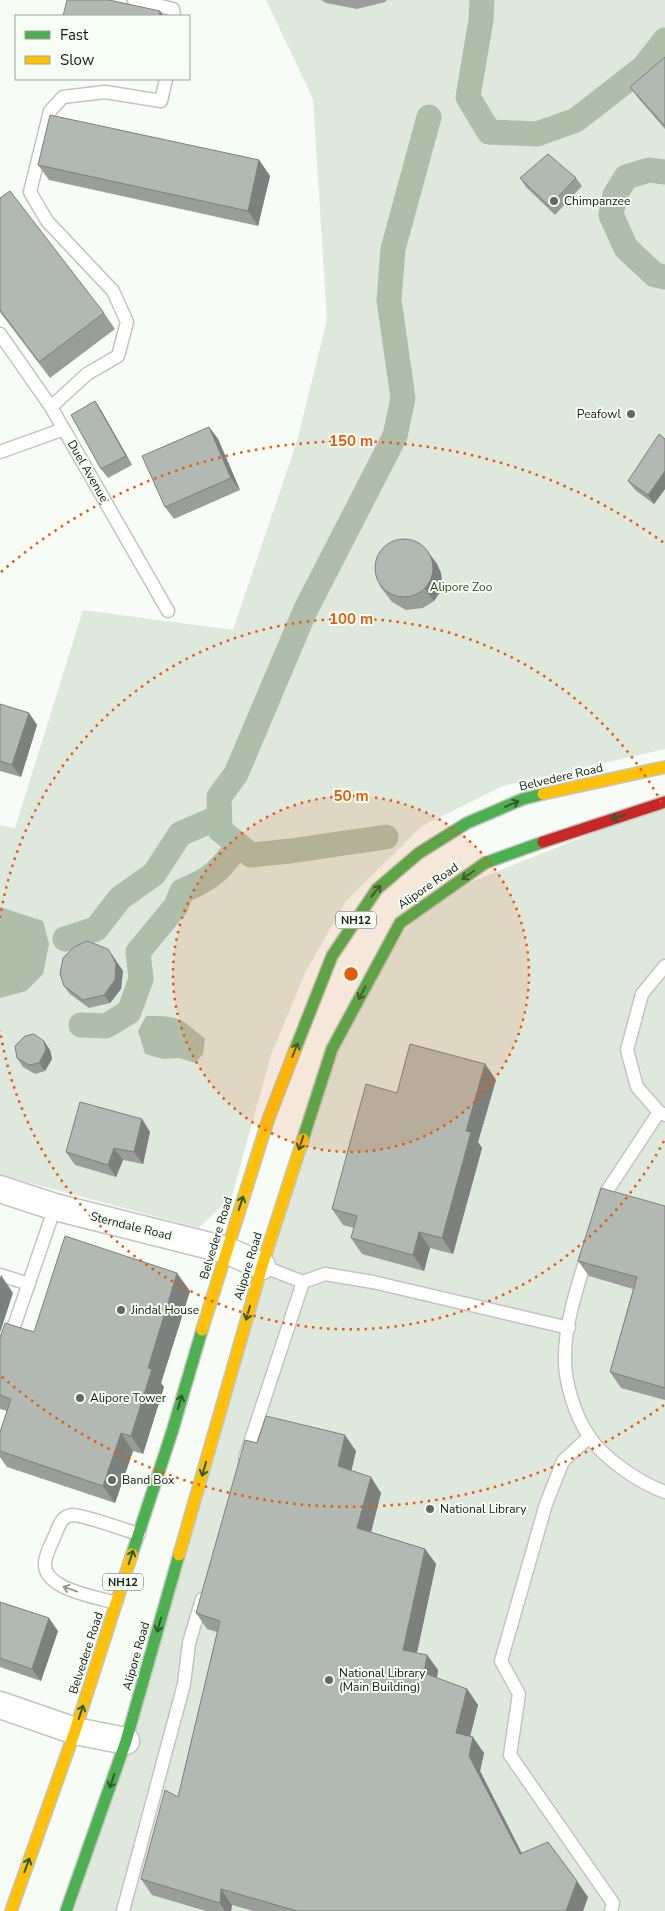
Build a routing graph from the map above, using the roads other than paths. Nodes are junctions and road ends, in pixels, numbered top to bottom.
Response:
1 (134, 0) edge
2 (174, 15) edge
3 (166, 80) edge
4 (0, 334) edge
5 (51, 407) junction
6 (64, 429) junction
7 (0, 452) edge
8 (168, 611) dead end
9 (665, 767) edge
10 (665, 802) edge
11 (665, 966) edge
12 (662, 1113) edge
13 (0, 1189) edge
14 (55, 1207) junction
15 (599, 1218) edge
16 (591, 1244) edge
17 (226, 1250) junction
18 (262, 1266) junction
19 (0, 1275) edge
20 (303, 1282) junction
21 (29, 1284) junction
22 (569, 1328) junction
23 (0, 1367) edge
24 (589, 1437) junction
25 (240, 1474) edge
26 (665, 1492) edge
27 (139, 1534) junction
28 (206, 1587) edge
29 (116, 1602) junction
30 (0, 1706) edge
31 (75, 1731) junction
32 (126, 1741) junction
33 (11, 1911) edge
34 (66, 1911) edge
35 (123, 1911) edge
36 (611, 1911) edge

1 - 2 lane
3 - 5 lane
4 - 5 lane, Duel Avenue
5 - 6 lane, Duel Avenue
6 - 7 lane
6 - 8 lane, Duel Avenue
17 -> 9 highway, Belvedere Road / NH12
10 -> 18 highway, Alipore Road / NH12
11 - 12 lane
12 - 15 lane
13 - 14 street, Sterndale Road
14 - 17 street, Sterndale Road
14 - 21 lane
16 - 22 lane
17 - 18 street, Sterndale Road
27 -> 17 highway, Belvedere Road / NH12
18 - 20 lane
18 -> 32 highway, Alipore Road / NH12
19 - 21 lane
20 - 22 lane
20 - 25 lane
21 - 23 lane
22 - 24 lane
24 - 26 lane
24 - 36 lane
29 -> 27 highway, Belvedere Road / NH12
29 -> 27 lane
28 - 35 lane
31 -> 29 highway, Belvedere Road / NH12
30 - 31 street
31 - 32 street
33 -> 31 highway, Belvedere Road / NH12
32 -> 34 highway, Alipore Road / NH12

